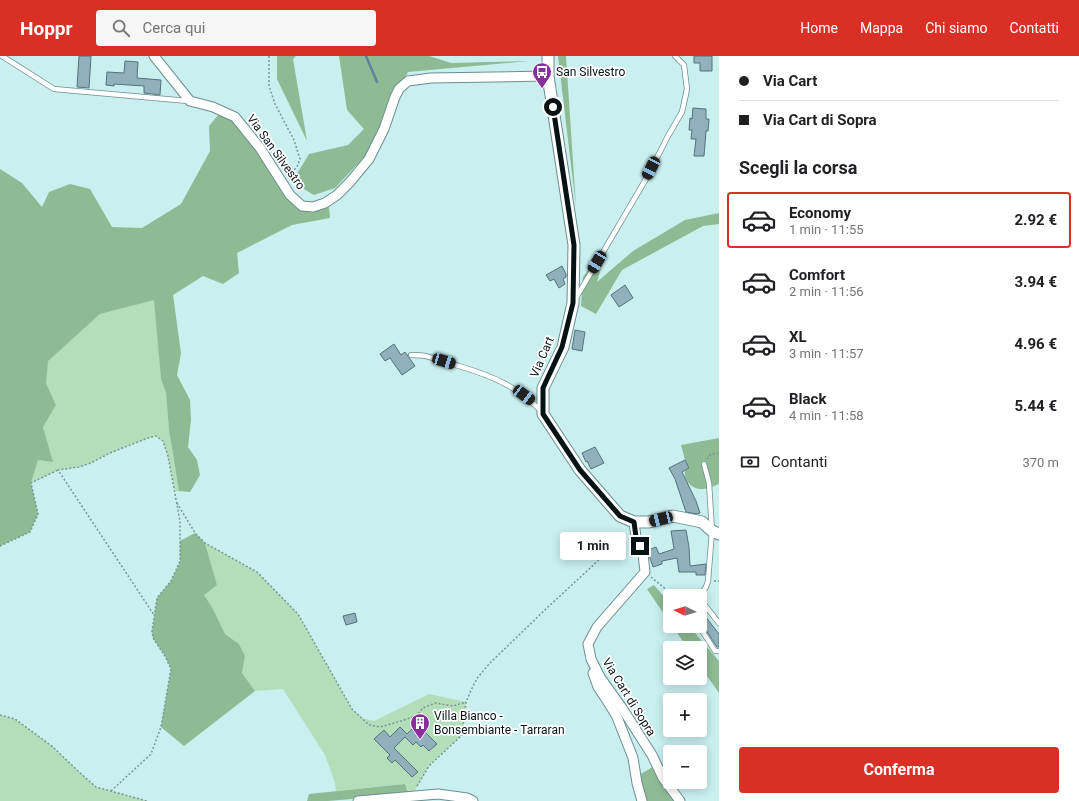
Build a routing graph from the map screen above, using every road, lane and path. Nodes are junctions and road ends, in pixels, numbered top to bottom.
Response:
1 (2, 56) edge
2 (154, 56) edge
3 (269, 56) edge
4 (548, 56) edge
5 (675, 56) edge
6 (548, 76) junction
7 (190, 101) junction
8 (280, 181) junction
9 (573, 303) junction
10 (411, 355) dead end
11 (543, 414) junction
12 (719, 453) edge
13 (704, 464) joint
14 (58, 470) junction
15 (176, 501) junction
16 (634, 522) junction
17 (715, 533) edge
18 (0, 546) edge
19 (645, 572) junction
20 (666, 589) edge
21 (705, 589) edge
22 (707, 608) edge
23 (154, 615) junction
24 (719, 623) edge
25 (703, 633) edge
26 (588, 644) junction
27 (719, 651) edge
28 (466, 702) junction
29 (0, 715) edge
30 (111, 791) junction
31 (412, 796) junction
32 (453, 799) edge
33 (147, 801) edge
34 (358, 801) edge
35 (473, 801) edge
36 (642, 801) edge
37 (680, 801) edge

1 - 7 lane
2 - 7 street
3 - 8 path
4 - 6 street, Via Cart
5 - 9 lane
6 - 8 street, Via San Silvestro
6 - 9 street, Via Cart
7 - 8 street, Via San Silvestro
9 - 11 street, Via Cart
10 - 11 lane
11 - 16 street
12 - 13 path
13 - 17 lane
14 - 15 path
14 - 18 path
14 - 23 path
15 - 23 path
15 - 28 path
16 - 17 street
16 - 19 street
16 - 28 path
17 - 21 lane
19 - 20 path
19 - 26 street
22 - 24 lane
23 - 30 path
25 - 27 lane
26 - 36 street
26 - 37 street, Via Cart di Sopra
28 - 31 path
29 - 30 path
30 - 33 path
31 - 32 street
31 - 34 street
32 - 35 street

